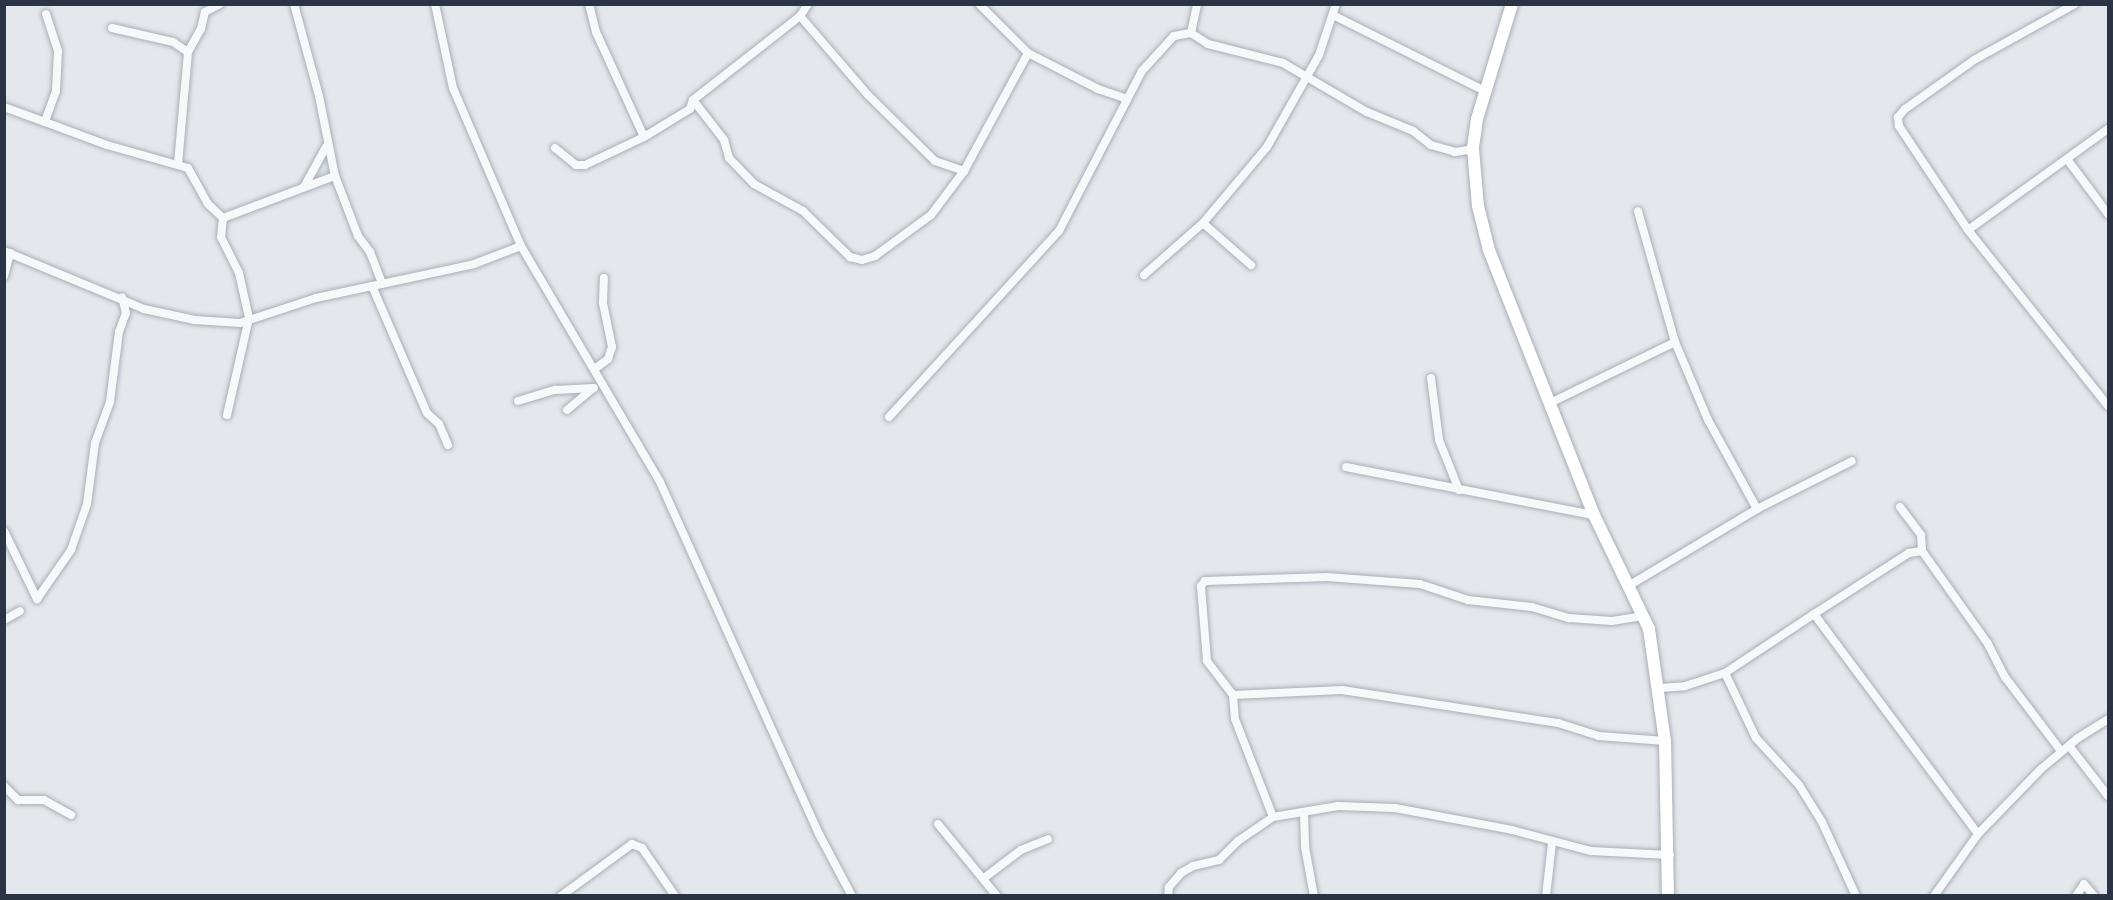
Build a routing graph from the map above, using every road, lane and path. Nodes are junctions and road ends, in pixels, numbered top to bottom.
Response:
1 (220, 4) edge
2 (294, 4) edge
3 (435, 4) edge
4 (589, 4) edge
5 (808, 4) edge
6 (979, 4) edge
7 (1197, 4) edge
8 (1336, 4) edge
9 (1512, 4) edge
10 (2075, 4) edge
11 (46, 14) dead end
12 (800, 16) junction
13 (1335, 16) junction
14 (112, 28) dead end
15 (1191, 33) junction
16 (188, 52) junction
17 (1028, 53) junction
18 (1308, 76) junction
19 (1483, 90) junction
20 (1127, 99) junction
21 (693, 100) junction
22 (4, 107) edge
23 (45, 122) junction
24 (2109, 129) edge
25 (644, 137) junction
26 (326, 147) junction
27 (555, 148) dead end
28 (1473, 149) junction
29 (2067, 159) junction
30 (178, 165) junction
31 (964, 171) junction
32 (335, 176) junction
33 (304, 187) junction
34 (1638, 211) dead end
35 (2109, 214) edge
36 (224, 218) junction
37 (1203, 223) junction
38 (1968, 230) junction
39 (522, 246) junction
40 (7, 252) edge
41 (1251, 266) dead end
42 (1144, 275) dead end
43 (4, 276) edge
44 (604, 278) dead end
45 (382, 284) junction
46 (372, 286) junction
47 (122, 297) junction
48 (144, 309) junction
49 (126, 313) junction
50 (249, 318) junction
51 (1675, 342) junction
52 (596, 368) junction
53 (1431, 378) dead end
54 (603, 381) junction
55 (594, 388) junction
56 (518, 401) dead end
57 (1550, 403) junction
58 (2109, 406) edge
59 (567, 410) dead end
60 (227, 416) dead end
61 (889, 417) dead end
62 (448, 445) dead end
63 (1852, 461) dead end
64 (1346, 467) dead end
65 (1459, 490) junction
66 (1900, 507) dead end
67 (1757, 509) junction
68 (1594, 515) junction
69 (4, 531) edge
70 (1922, 551) junction
71 (1630, 585) junction
72 (20, 611) dead end
73 (1814, 614) junction
74 (1643, 616) junction
75 (4, 620) edge
76 (1725, 673) junction
77 (1659, 688) junction
78 (1233, 695) junction
79 (2109, 719) edge
80 (1665, 741) junction
81 (2066, 749) junction
82 (4, 786) edge
83 (2109, 796) edge
84 (1304, 814) junction
85 (71, 815) dead end
86 (1273, 817) junction
87 (938, 824) dead end
88 (1978, 834) junction
89 (1048, 838) dead end
90 (1552, 843) junction
91 (1670, 855) junction
92 (984, 878) junction
93 (561, 896) edge
94 (675, 896) edge
95 (852, 896) edge
96 (997, 896) edge
97 (1168, 896) edge
98 (1314, 896) edge
99 (1546, 896) edge
100 (1668, 896) edge
101 (1856, 896) edge
102 (1934, 896) edge
103 (2076, 896) edge
104 (2094, 896) edge

1 - 16 street
2 - 26 street
3 - 39 street
4 - 25 street
5 - 12 street
6 - 17 street
7 - 15 street
8 - 13 street
9 - 19 street
10 - 38 street
11 - 23 street
12 - 21 street
12 - 31 street
13 - 18 street
13 - 19 street
14 - 16 street
15 - 18 street
15 - 20 street
16 - 30 street
17 - 20 street
17 - 31 street
18 - 28 street
18 - 37 street
19 - 28 street
20 - 61 street
21 - 25 street
21 - 31 street
22 - 23 street
23 - 30 street
24 - 29 street
25 - 27 street
26 - 32 street
26 - 33 street
28 - 57 street
29 - 35 street
29 - 38 street
30 - 36 street
32 - 33 street
32 - 45 street
33 - 36 street
34 - 51 street
36 - 50 street
37 - 41 street
37 - 42 street
38 - 58 street
39 - 45 street
39 - 52 street
40 - 43 street
40 - 47 street
44 - 52 street
45 - 46 street
46 - 50 street
46 - 62 street
47 - 48 street
47 - 49 street
48 - 49 street
48 - 50 street
49 - 69 street
50 - 60 street
51 - 57 street
51 - 67 street
52 - 54 street
53 - 65 street
54 - 55 street
54 - 95 street
55 - 56 street
55 - 59 street
57 - 68 street
63 - 67 street
64 - 65 street
65 - 68 street
66 - 70 street
67 - 71 street
68 - 71 street
70 - 73 street
70 - 81 street
71 - 74 street
72 - 75 street
73 - 76 street
73 - 88 street
74 - 77 street
74 - 78 street
76 - 77 street
76 - 101 street
77 - 80 street
78 - 80 street
78 - 86 street
79 - 81 street
80 - 91 street
81 - 83 street
81 - 88 street
82 - 85 street
84 - 86 street
84 - 90 street
84 - 98 street
86 - 97 street
87 - 92 street
88 - 102 street
89 - 92 street
90 - 91 street
90 - 99 street
91 - 100 street
92 - 96 street
93 - 94 street
103 - 104 street

